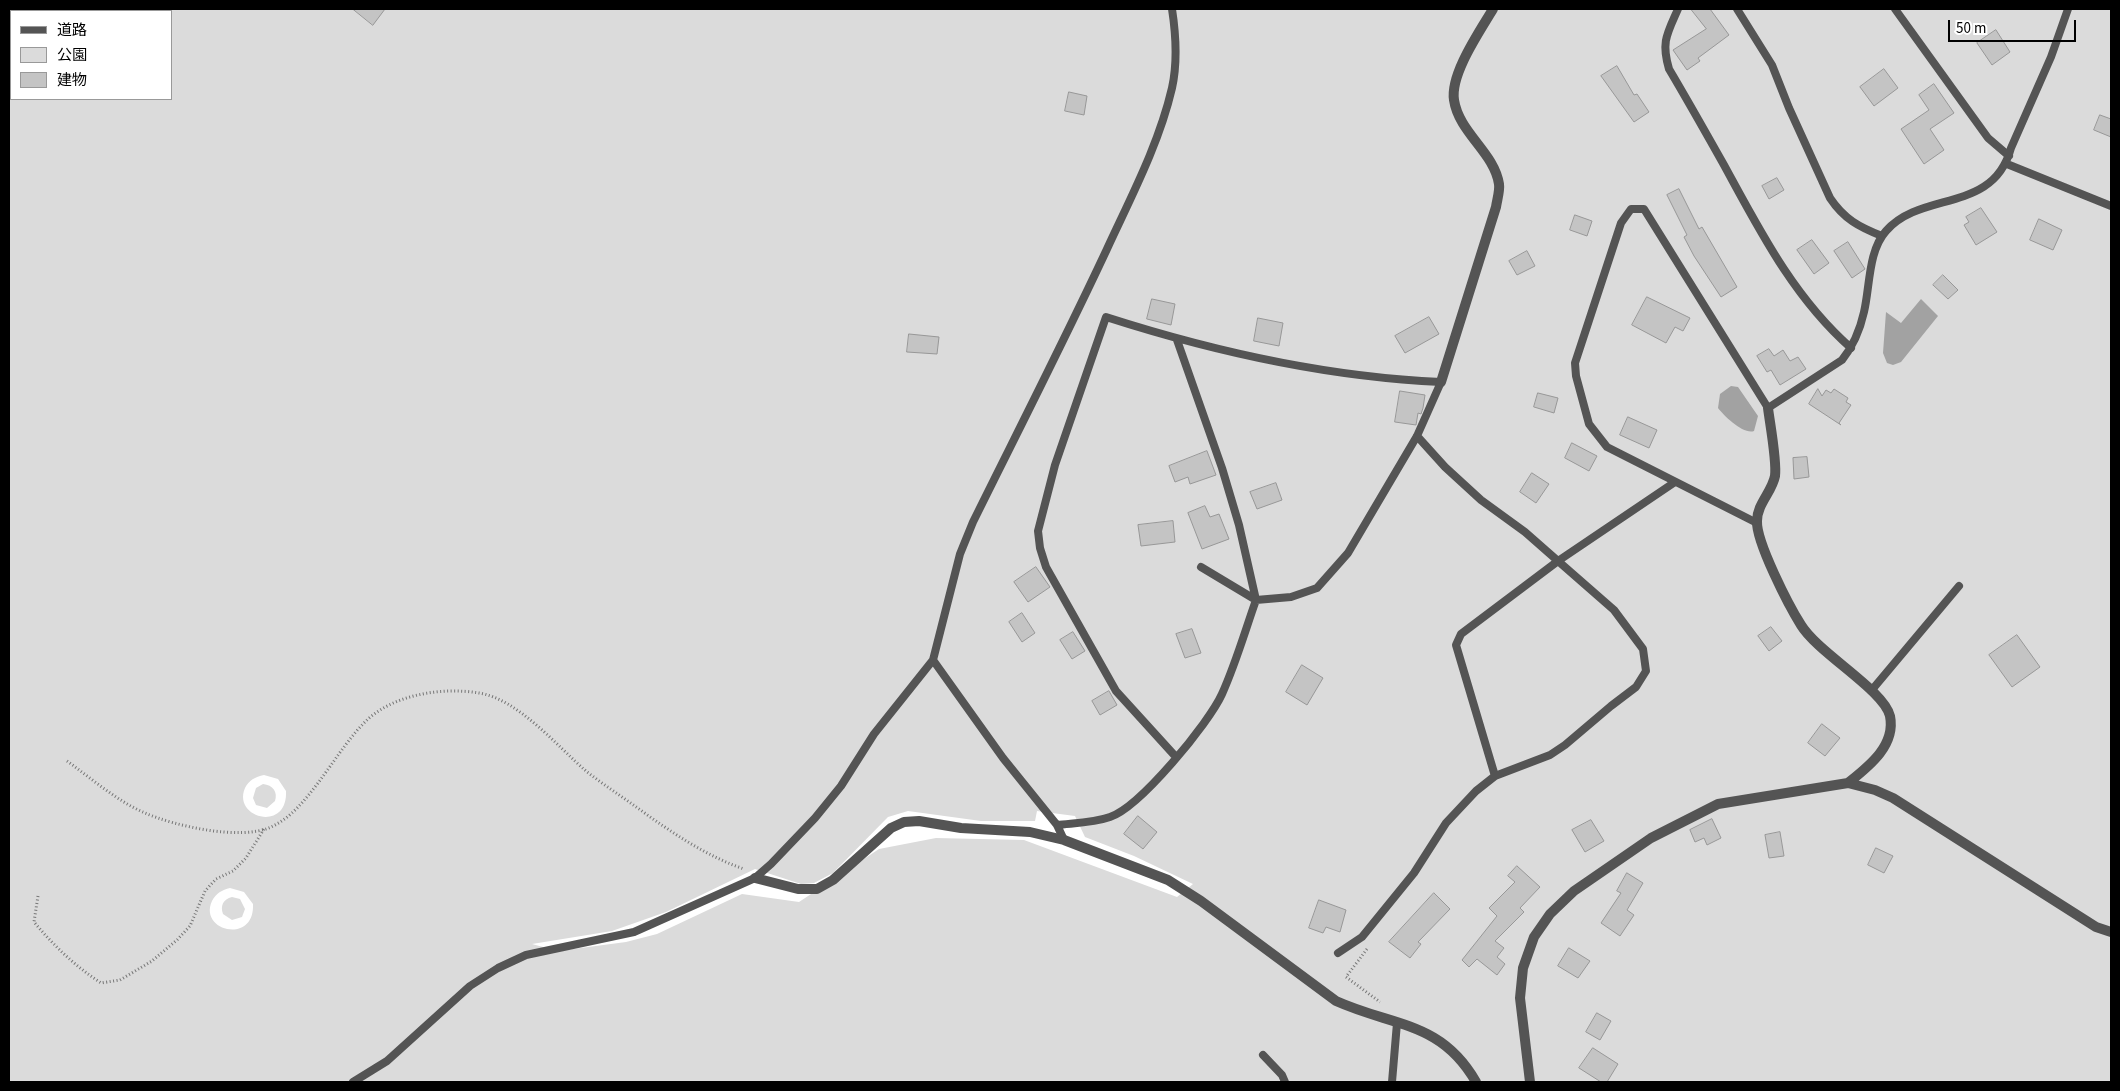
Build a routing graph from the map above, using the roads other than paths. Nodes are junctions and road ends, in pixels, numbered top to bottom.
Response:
1 (1172, 9) edge
2 (1493, 9) edge
3 (1678, 9) edge
4 (1737, 9) edge
5 (1895, 9) edge
6 (2068, 9) edge
7 (2008, 160) junction
8 (2111, 206) edge
9 (1882, 236) junction
10 (1177, 340) junction
11 (1851, 348) junction
12 (1442, 382) junction
13 (1768, 408) junction
14 (1417, 436) junction
15 (1675, 482) junction
16 (1757, 523) junction
17 (1558, 561) junction
18 (1201, 567) dead end
19 (1959, 586) dead end
20 (1256, 600) junction
21 (933, 660) junction
22 (1870, 691) junction
23 (1176, 757) junction
24 (1495, 776) junction
25 (1848, 783) junction
26 (1057, 825) junction
27 (1064, 840) junction
28 (757, 876) junction
29 (2111, 932) edge
30 (1338, 953) dead end
31 (1394, 1022) junction
32 (1263, 1054) dead end
33 (354, 1082) edge
34 (1285, 1082) edge
35 (1392, 1082) edge
36 (1476, 1082) edge
37 (1530, 1082) edge

1 - 21 lane
2 - 12 street
3 - 11 lane
4 - 9 lane
5 - 7 lane
6 - 7 lane
7 - 8 lane
7 - 9 lane
9 - 11 lane
10 - 12 lane
10 - 20 lane
10 - 23 lane
11 - 13 lane
12 - 14 lane
13 - 15 lane
13 - 16 street
14 - 17 lane
14 - 20 lane
15 - 16 lane
15 - 17 lane
16 - 22 street
17 - 24 lane
17 - 24 lane
18 - 20 lane
19 - 22 lane
20 - 23 lane
21 - 26 lane
21 - 28 lane
22 - 25 street
23 - 26 lane
24 - 30 lane
25 - 29 street
25 - 37 street
26 - 27 lane
27 - 28 street
27 - 31 street
28 - 33 lane
31 - 35 lane
31 - 36 street
32 - 34 lane

